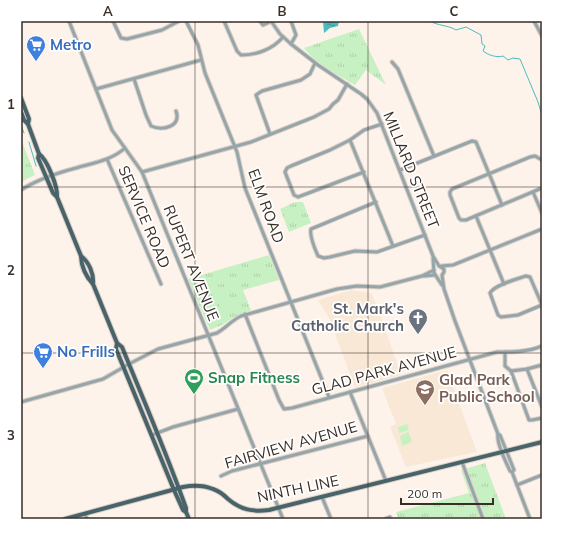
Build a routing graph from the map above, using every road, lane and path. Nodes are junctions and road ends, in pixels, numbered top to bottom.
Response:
1 (69, 21) edge
2 (113, 21) edge
3 (180, 21) edge
4 (186, 21) edge
5 (224, 21) edge
6 (260, 21) edge
7 (272, 21) edge
8 (291, 21) edge
9 (534, 21) edge
10 (542, 36) edge
11 (283, 37) junction
12 (290, 44) junction
13 (201, 60) junction
14 (392, 62) dead end
15 (315, 63) junction
16 (134, 78) junction
17 (347, 84) junction
18 (96, 89) junction
19 (21, 98) edge
20 (176, 111) dead end
21 (21, 112) edge
22 (28, 124) junction
23 (382, 124) junction
24 (270, 134) junction
25 (350, 140) junction
26 (235, 147) junction
27 (125, 148) junction
28 (39, 154) junction
29 (434, 156) junction
30 (107, 159) junction
31 (542, 160) edge
32 (400, 170) junction
33 (142, 172) junction
34 (364, 172) junction
35 (489, 174) junction
36 (52, 176) junction
37 (46, 178) junction
38 (542, 188) edge
39 (21, 190) edge
40 (533, 192) junction
41 (57, 197) junction
42 (376, 202) junction
43 (502, 205) junction
44 (542, 213) edge
45 (476, 216) junction
46 (542, 229) edge
47 (425, 235) junction
48 (393, 246) junction
49 (490, 250) junction
50 (433, 256) junction
51 (453, 265) junction
52 (440, 266) junction
53 (434, 269) junction
54 (443, 274) junction
55 (422, 276) junction
56 (436, 276) junction
57 (161, 284) dead end
58 (504, 284) junction
59 (444, 288) junction
60 (291, 303) junction
61 (542, 306) edge
62 (246, 314) junction
63 (208, 335) junction
64 (117, 343) junction
65 (542, 346) edge
66 (505, 352) junction
67 (470, 360) junction
68 (129, 364) junction
69 (542, 365) edge
70 (124, 367) junction
71 (527, 370) junction
72 (511, 371) junction
73 (350, 392) junction
74 (330, 397) junction
75 (21, 402) edge
76 (542, 407) edge
77 (238, 408) junction
78 (542, 418) edge
79 (155, 434) junction
80 (368, 436) junction
81 (542, 442) edge
82 (504, 452) junction
83 (462, 462) junction
84 (260, 464) junction
85 (542, 475) edge
86 (221, 476) dead end
87 (386, 481) junction
88 (517, 485) junction
89 (179, 488) junction
90 (174, 490) junction
91 (322, 497) junction
92 (278, 508) junction
93 (186, 512) junction
94 (85, 514) junction
95 (390, 517) dead end
96 (65, 519) edge
97 (87, 519) edge
98 (189, 519) edge
99 (282, 519) edge
100 (331, 519) edge
101 (385, 519) edge
102 (483, 519) edge
103 (530, 519) edge

1 - 18 street, RUPERT AVENUE
2 - 3 street
4 - 13 street, ELM ROAD
5 - 11 street
6 - 7 street
7 - 11 street, MILLARD STREET
8 - 12 street
9 - 10 street
11 - 12 street, MILLARD STREET
12 - 15 street, MILLARD STREET
13 - 16 street
13 - 26 street, ELM ROAD
14 - 29 street
15 - 17 street, MILLARD STREET
15 - 24 street
16 - 18 street
16 - 20 street
17 - 23 street, MILLARD STREET
17 - 24 street
18 - 27 street, RUPERT AVENUE
19 - 22 main road
21 - 22 main road
22 - 28 main road
23 - 25 street
23 - 32 street, MILLARD STREET
24 - 26 street
25 - 34 street
25 - 34 street
26 - 33 street
26 - 60 street, ELM ROAD
27 - 30 street
27 - 33 street, RUPERT AVENUE
28 - 36 main road
28 - 37 main road
29 - 32 street
29 - 35 street
30 - 36 street
30 - 57 street, SERVICE ROAD
31 - 35 street
32 - 47 street, MILLARD STREET
33 - 63 street, RUPERT AVENUE
34 - 42 street
35 - 43 street
35 - 45 street
36 - 37 street
36 - 41 main road
37 - 39 street
37 - 41 main road
38 - 40 street
40 - 43 street
40 - 44 street
41 - 64 main road
42 - 48 street
42 - 48 street
43 - 45 street
45 - 49 street
46 - 49 street
47 - 48 street
47 - 50 street, MILLARD STREET
49 - 51 street
49 - 58 street
50 - 52 street, MILLARD STREET
50 - 53 street, MILLARD STREET
51 - 52 street
51 - 54 street
52 - 53 street
52 - 54 street
53 - 55 street
53 - 56 street
54 - 56 street
54 - 59 street
55 - 56 street
55 - 60 street
56 - 59 street
58 - 61 street
58 - 61 street
59 - 67 street
60 - 62 street
60 - 74 street, ELM ROAD
62 - 63 street
62 - 74 street, GLAD PARK AVENUE
63 - 68 street
63 - 77 street, RUPERT AVENUE
64 - 68 main road
64 - 70 main road
65 - 66 street, GLAD PARK AVENUE
66 - 67 street, GLAD PARK AVENUE
66 - 72 street
67 - 73 street, GLAD PARK AVENUE
67 - 82 street
68 - 70 street
68 - 79 main road
69 - 71 street
70 - 75 street
70 - 79 main road
71 - 72 street
71 - 76 street
72 - 78 street
73 - 74 street, GLAD PARK AVENUE
73 - 80 street
77 - 79 street
77 - 84 street, RUPERT AVENUE
79 - 89 main road
79 - 90 main road
80 - 84 street, FAIRVIEW AVENUE
80 - 87 street
81 - 82 main road, NINTH LINE
82 - 83 main road, NINTH LINE
82 - 88 street
83 - 87 main road, NINTH LINE
83 - 102 street
84 - 86 street, FAIRVIEW AVENUE
84 - 92 street, RUPERT AVENUE
85 - 88 street
87 - 91 main road, NINTH LINE
88 - 103 street
89 - 90 main road, NINTH LINE
89 - 92 main road, NINTH LINE
89 - 93 main road
90 - 93 main road
90 - 94 main road, NINTH LINE
91 - 92 main road, NINTH LINE
91 - 100 street
92 - 99 street, RUPERT AVENUE
93 - 98 main road
94 - 96 main road, NINTH LINE
94 - 97 street
95 - 101 street

